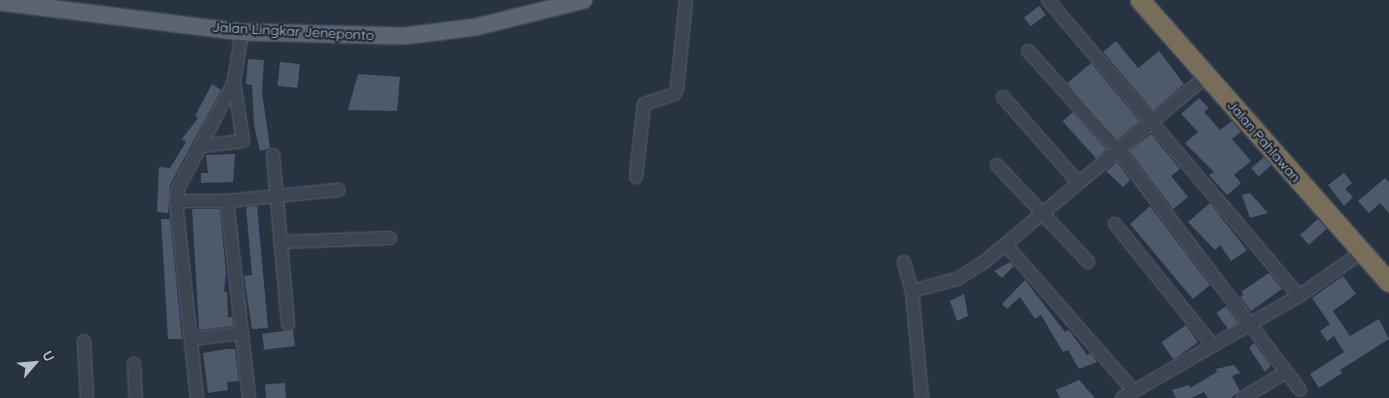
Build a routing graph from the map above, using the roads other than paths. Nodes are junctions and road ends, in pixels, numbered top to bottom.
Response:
1 (584, 0) edge
2 (686, 0) edge
3 (1048, 0) edge
4 (1140, 0) edge
5 (0, 2) edge
6 (242, 32) junction
7 (1028, 51) dead end
8 (1207, 76) junction
9 (234, 82) junction
10 (1003, 97) dead end
11 (1153, 121) junction
12 (202, 146) junction
13 (1118, 150) junction
14 (273, 155) dead end
15 (997, 165) dead end
16 (636, 177) dead end
17 (1078, 182) junction
18 (338, 190) dead end
19 (276, 195) junction
20 (227, 200) junction
21 (176, 201) junction
22 (1043, 213) junction
23 (1115, 224) dead end
24 (390, 238) dead end
25 (280, 242) junction
26 (1006, 245) junction
27 (1362, 252) junction
28 (904, 262) dead end
29 (1088, 262) dead end
30 (1389, 282) edge
31 (912, 291) junction
32 (1299, 296) junction
33 (288, 324) dead end
34 (1252, 324) junction
35 (242, 333) junction
36 (191, 339) junction
37 (84, 341) dead end
38 (1213, 346) junction
39 (134, 364) dead end
40 (1286, 372) junction
41 (1300, 390) dead end
42 (1134, 391) junction
43 (87, 398) edge
44 (136, 398) edge
45 (197, 398) edge
46 (249, 398) edge
47 (922, 398) edge
48 (1122, 398) edge
49 (1243, 398) edge

1 - 6 main road, Jalan Lingkar Jeneponto
2 - 16 street
3 - 11 street
4 - 8 highway, Jalan Pahlawan
5 - 6 main road, Jalan Lingkar Jeneponto
6 - 9 street
7 - 13 street
8 - 11 street
8 - 27 highway, Jalan Pahlawan
9 - 12 street
9 - 12 street
10 - 17 street
11 - 13 street
11 - 32 street
12 - 21 street
13 - 17 street
13 - 34 street
14 - 19 street
15 - 22 street
17 - 22 street
18 - 19 street
19 - 20 street
19 - 25 street
20 - 21 street
20 - 35 street
21 - 36 street
22 - 26 street
22 - 29 street
23 - 38 street
24 - 25 street
25 - 33 street
26 - 31 street
26 - 42 street
27 - 30 highway, Jalan Pahlawan
27 - 32 street
28 - 31 street
31 - 47 street
32 - 34 street
34 - 38 street
34 - 40 street
35 - 36 street
35 - 46 street
36 - 45 street
37 - 43 street
38 - 42 street
39 - 44 street
40 - 41 street
40 - 49 street
42 - 48 street

